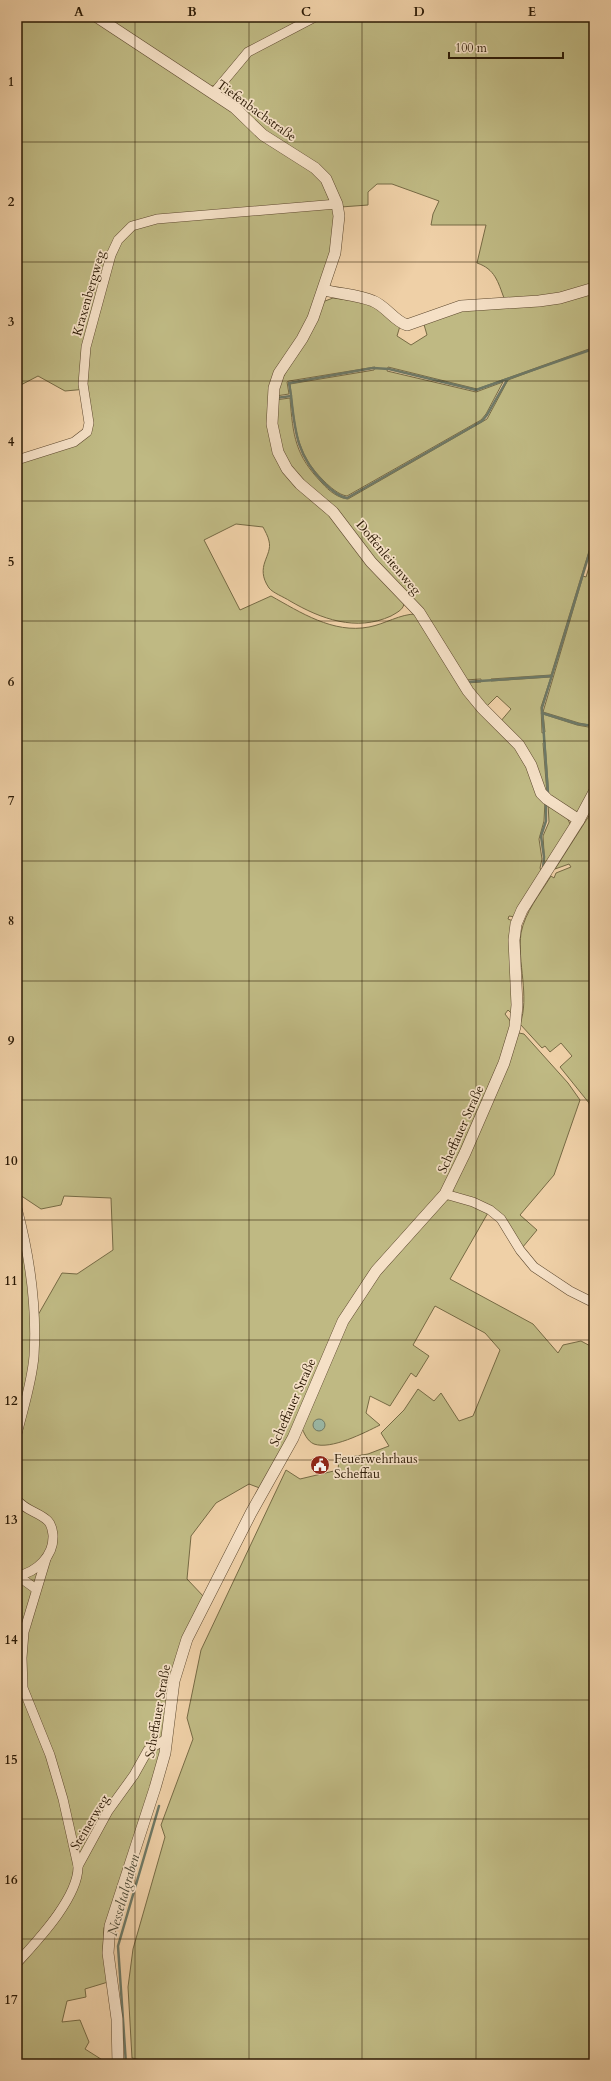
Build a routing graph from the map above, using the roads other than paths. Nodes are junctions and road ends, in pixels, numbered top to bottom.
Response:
1 (97, 17) edge
2 (315, 17) edge
3 (213, 94) junction
4 (337, 204) junction
5 (594, 288) edge
6 (324, 290) junction
7 (17, 460) edge
8 (594, 792) edge
9 (579, 820) junction
10 (445, 1194) junction
11 (17, 1208) edge
12 (594, 1303) edge
13 (17, 1434) edge
14 (17, 1500) edge
15 (46, 1560) junction
16 (18, 1576) edge
17 (36, 1589) junction
18 (166, 1739) junction
19 (78, 1866) junction
20 (17, 1964) edge
21 (118, 2064) edge

1 - 3 street, Tiefenbachstraße
2 - 3 street
3 - 4 street, Tiefenbachstraße
4 - 6 street, Tiefenbachstraße
4 - 7 street, Kraxenbergweg
5 - 6 street
6 - 9 street, Doffenleitenweg
8 - 9 street, Scheffauer Straße
9 - 10 street, Scheffauer Straße
10 - 12 street
10 - 18 street, Scheffauer Straße
11 - 13 street
14 - 15 street
15 - 16 street
15 - 17 street
16 - 17 street
17 - 19 street
18 - 19 street, Steinerweg
18 - 21 street, Scheffauer Straße
19 - 20 street, Steinerweg

